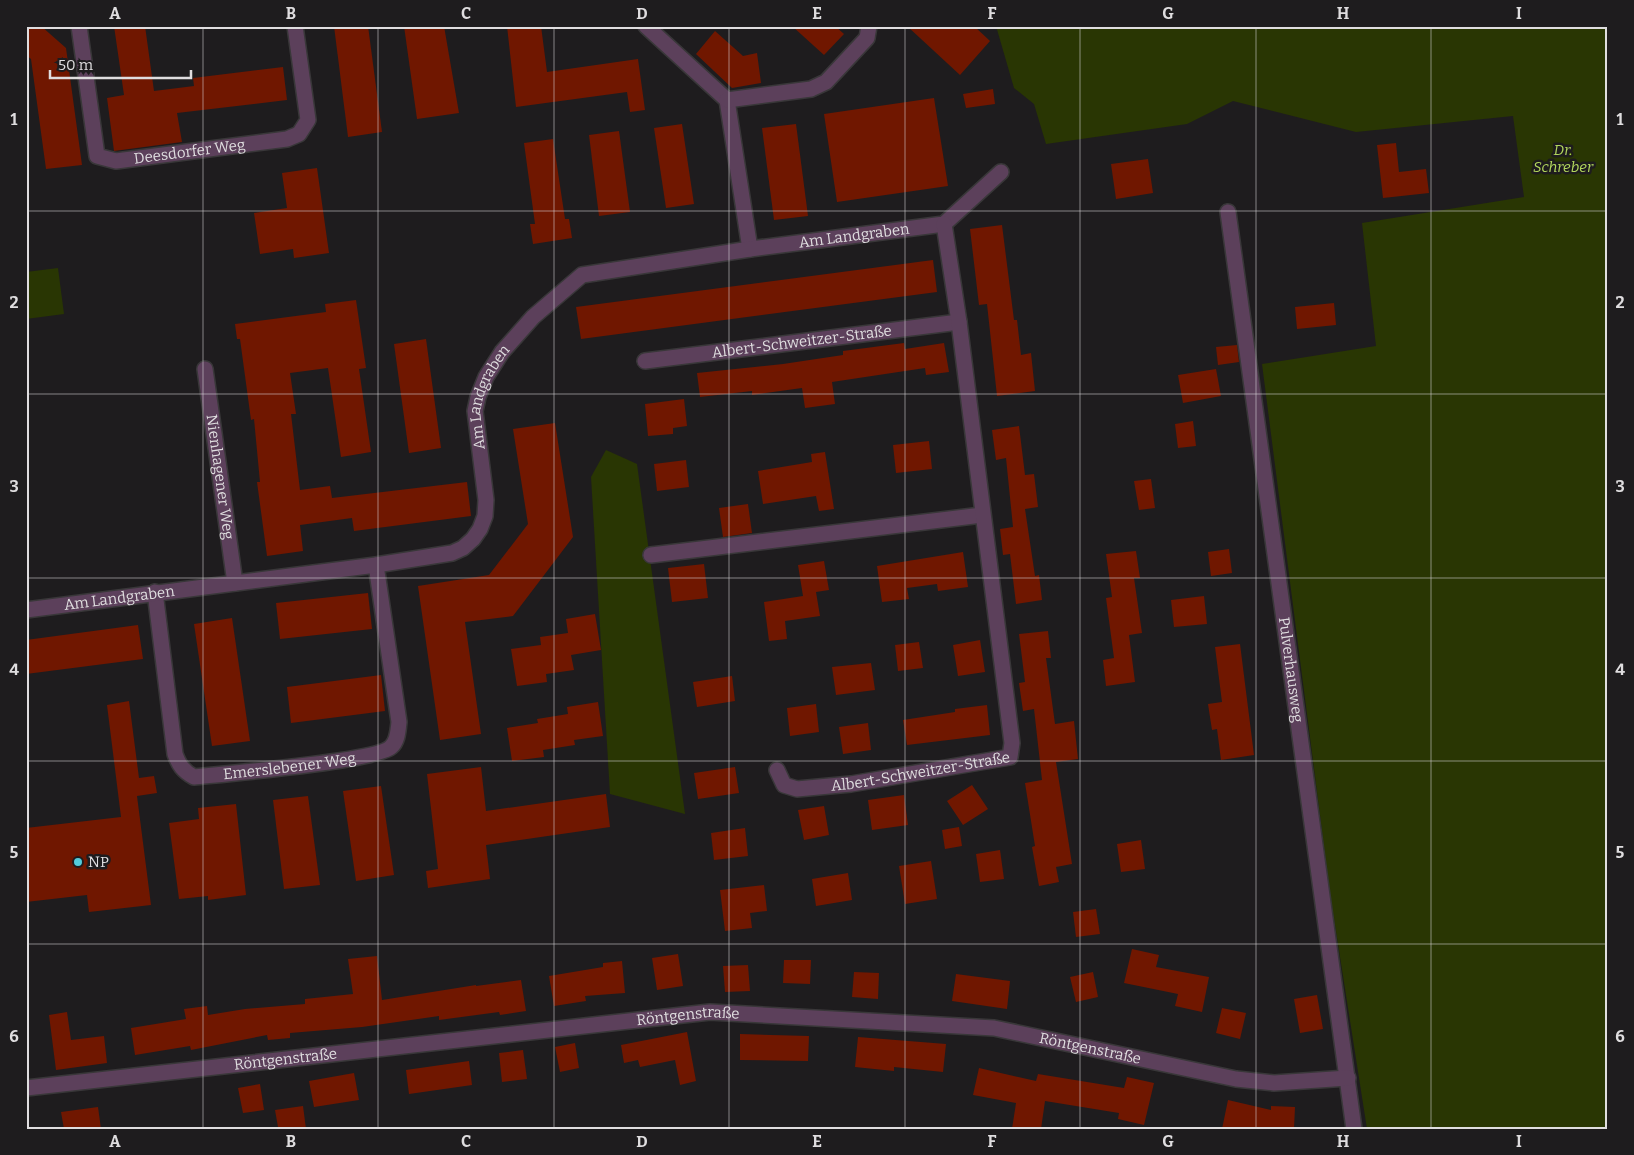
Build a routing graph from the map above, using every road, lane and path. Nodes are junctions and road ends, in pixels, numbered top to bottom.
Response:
1 (79, 26) edge
2 (296, 26) edge
3 (646, 26) edge
4 (869, 26) edge
5 (727, 100) junction
6 (1001, 172) dead end
7 (1228, 212) dead end
8 (944, 224) junction
9 (750, 249) junction
10 (958, 322) junction
11 (645, 361) dead end
12 (206, 369) dead end
13 (982, 514) junction
14 (651, 555) dead end
15 (376, 565) junction
16 (236, 583) junction
17 (155, 592) junction
18 (26, 610) edge
19 (777, 770) dead end
20 (1348, 1078) junction
21 (26, 1088) edge
22 (1354, 1129) edge

1 - 2 street, Deesdorfer Weg
3 - 5 street
4 - 5 street
5 - 9 street
6 - 8 street
7 - 20 street, Pulverhausweg
8 - 9 street, Am Landgraben
8 - 10 street, Albert-Schweitzer-Straße
9 - 15 street, Am Landgraben
10 - 11 street, Albert-Schweitzer-Straße
10 - 13 street, Albert-Schweitzer-Straße
12 - 16 street, Nienhagener Weg
13 - 14 street
13 - 19 street, Albert-Schweitzer-Straße
15 - 16 street, Am Landgraben
15 - 17 street, Emerslebener Weg
16 - 17 street, Am Landgraben
17 - 18 street, Am Landgraben
20 - 21 street, Röntgenstraße
20 - 22 street, Pulverhausweg

